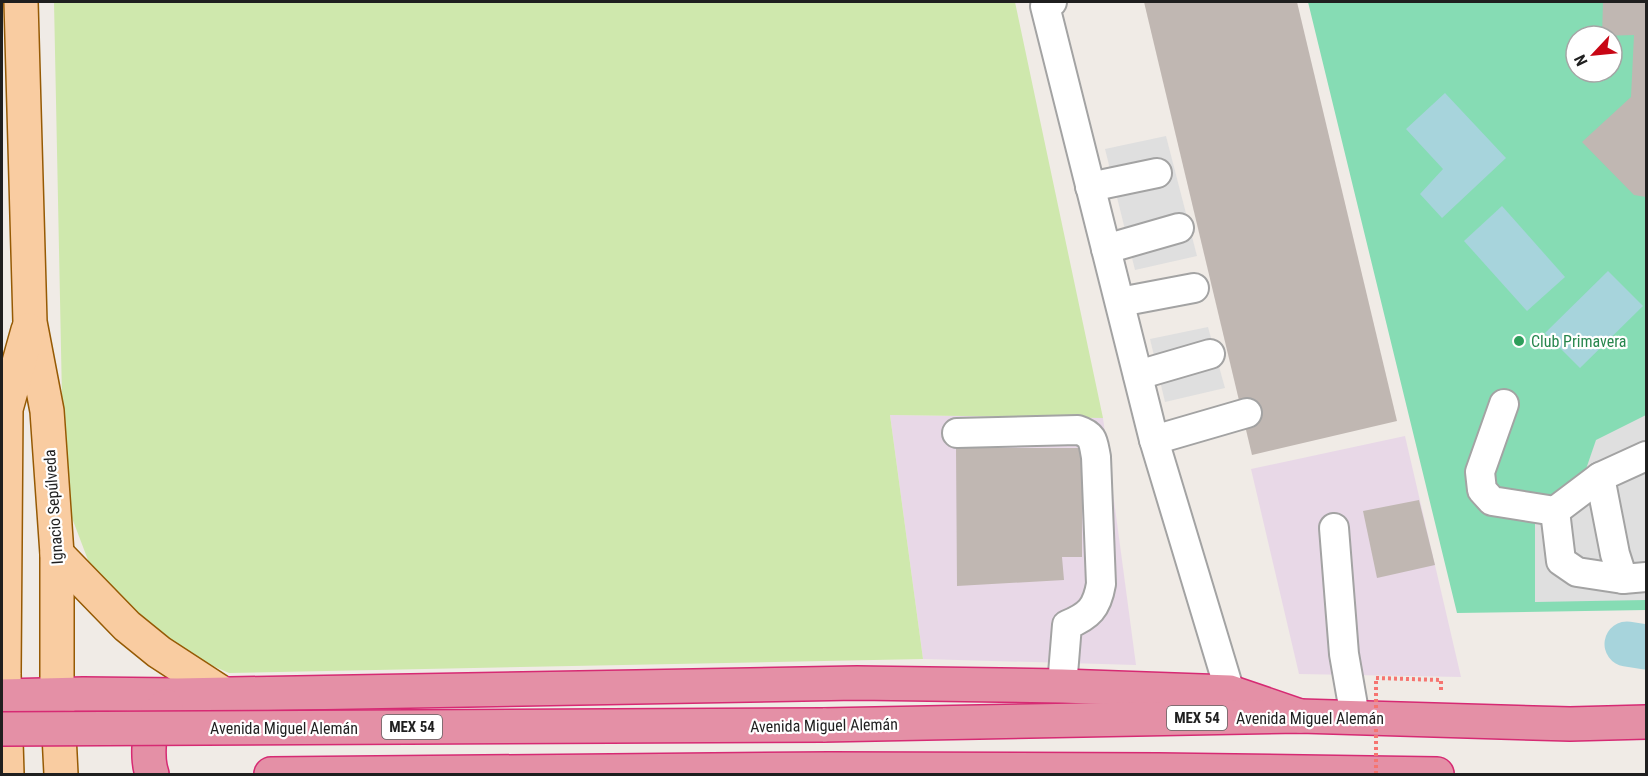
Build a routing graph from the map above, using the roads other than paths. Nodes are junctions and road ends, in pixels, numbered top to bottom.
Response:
1 (1052, 2) edge
2 (15, 13) edge
3 (1157, 172) dead end
4 (1090, 187) junction
5 (1179, 228) dead end
6 (1106, 249) junction
7 (1194, 288) dead end
8 (1120, 302) junction
9 (30, 322) junction
10 (1210, 354) dead end
11 (1138, 375) junction
12 (1504, 404) dead end
13 (1247, 413) dead end
14 (957, 433) dead end
15 (1154, 440) junction
16 (4, 442) edge
17 (1647, 456) edge
18 (1600, 477) junction
19 (1555, 511) junction
20 (1334, 528) dead end
21 (3, 550) edge
22 (57, 554) junction
23 (1635, 578) edge
24 (1062, 687) junction
25 (1230, 692) junction
26 (222, 693) junction
27 (57, 694) junction
28 (178, 695) junction
29 (3, 696) edge
30 (1300, 716) junction
31 (1354, 717) junction
32 (1647, 722) edge
33 (2, 729) edge
34 (1151, 772) edge
35 (7, 774) edge
36 (61, 774) edge
37 (152, 774) edge
38 (271, 774) edge
39 (1437, 774) edge

1 - 4 lane
2 - 9 main road, Ignacio Sepúlveda
3 - 4 lane
4 - 6 lane
5 - 6 lane
6 - 8 lane
7 - 8 lane
8 - 11 lane
9 - 16 main road, Ignacio Sepúlveda
9 - 22 main road, Ignacio Sepúlveda
10 - 11 lane
11 - 15 lane
12 - 19 lane
13 - 15 lane
14 - 24 lane
15 - 25 lane
16 - 21 main road, Ignacio Sepúlveda
17 - 18 lane
18 - 19 lane
18 - 23 lane
19 - 23 lane
20 - 31 lane
21 - 29 main road, Ignacio Sepúlveda
22 - 26 main road
22 - 27 main road, Ignacio Sepúlveda
24 - 25 highway
24 - 26 highway
25 - 30 highway
26 - 28 highway
27 - 28 highway
27 - 29 highway
27 - 36 main road, Ignacio Sepúlveda
28 - 37 highway
29 - 35 main road, Ignacio Sepúlveda
30 - 31 highway, Avenida Miguel Alemán / MEX 54
30 - 33 highway, Avenida Miguel Alemán / MEX 54, bridge
31 - 32 highway, Avenida Miguel Alemán / MEX 54
34 - 38 highway
34 - 39 highway

